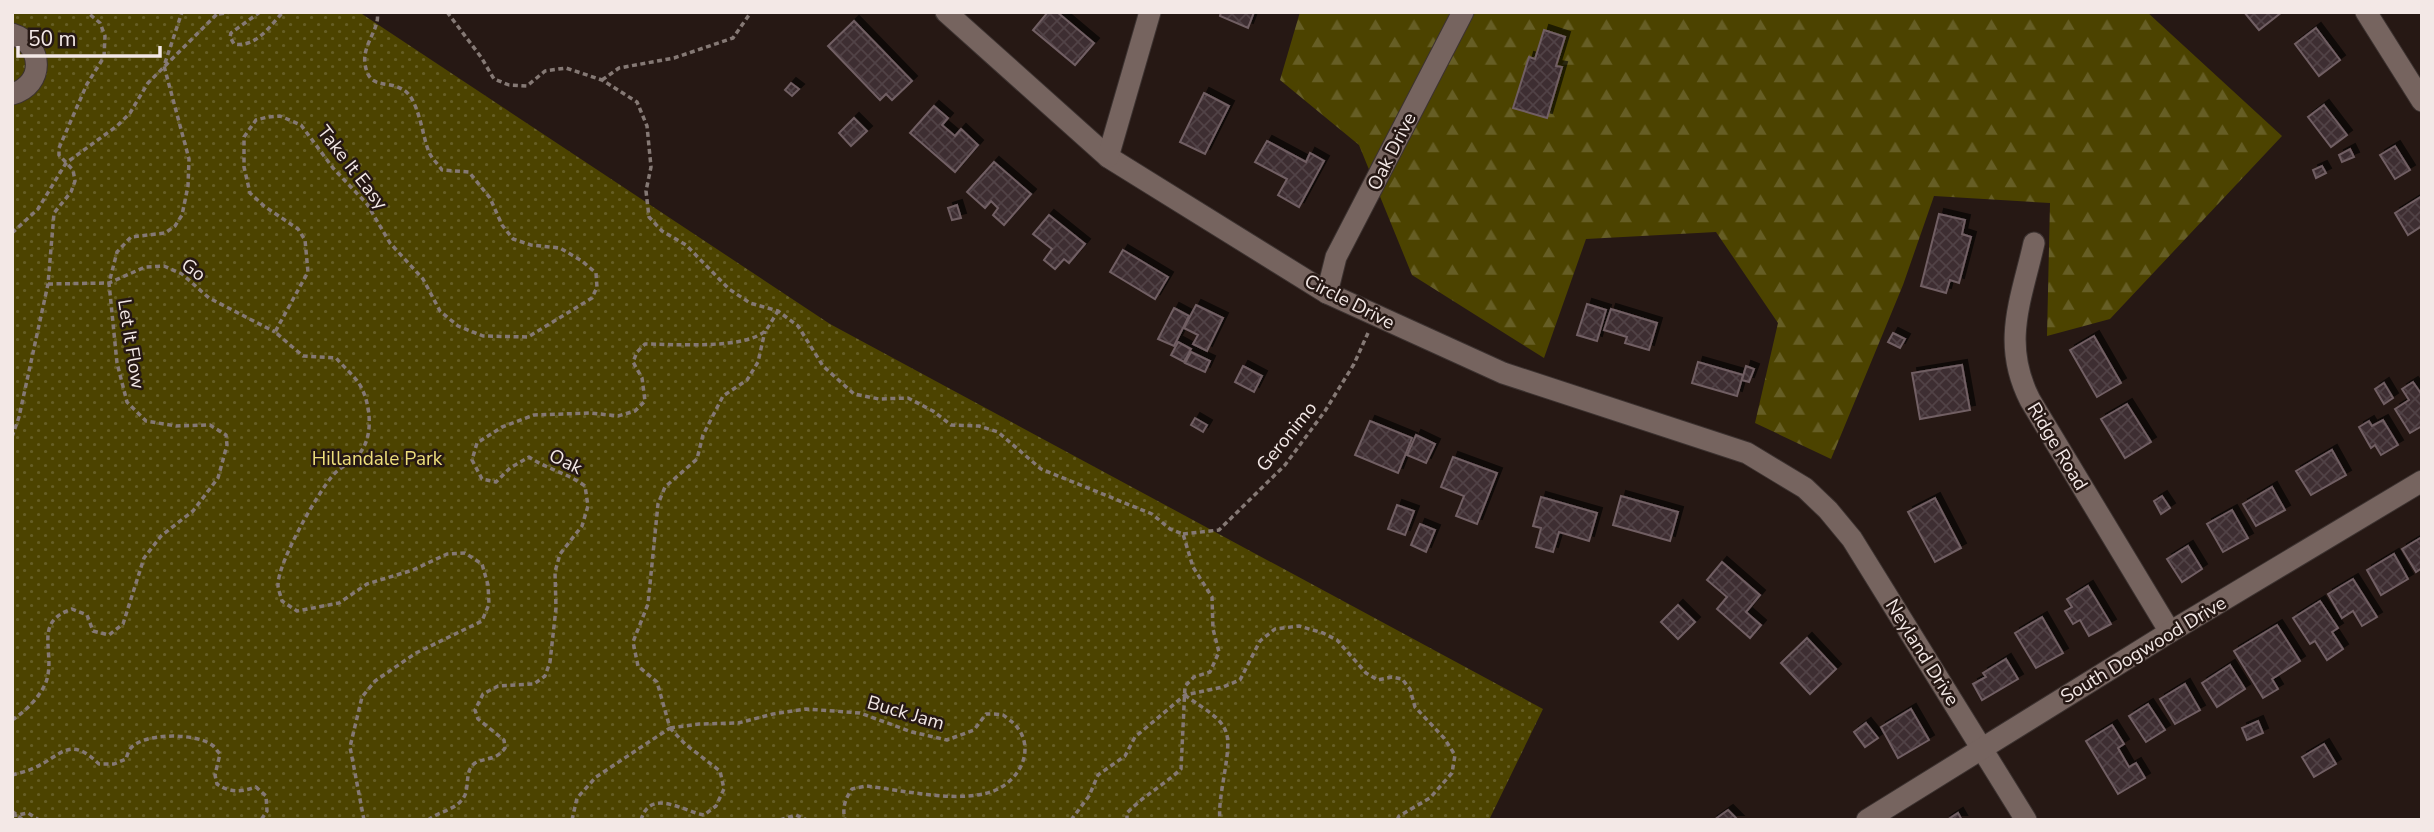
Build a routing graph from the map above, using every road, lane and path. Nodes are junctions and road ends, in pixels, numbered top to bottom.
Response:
1 (87, 12) edge
2 (181, 12) edge
3 (231, 12) edge
4 (260, 12) edge
5 (283, 12) edge
6 (377, 12) edge
7 (447, 12) edge
8 (751, 12) edge
9 (946, 12) edge
10 (1150, 12) edge
11 (1463, 12) edge
12 (2366, 12) edge
13 (218, 13) edge
14 (12, 34) edge
15 (164, 66) junction
16 (602, 80) junction
17 (12, 94) edge
18 (2422, 101) edge
19 (1108, 157) junction
20 (66, 163) junction
21 (12, 233) edge
22 (2034, 243) dead end
23 (109, 283) junction
24 (48, 284) junction
25 (1327, 293) junction
26 (778, 311) junction
27 (1376, 315) junction
28 (765, 331) junction
29 (275, 332) junction
30 (12, 437) edge
31 (2422, 481) edge
32 (1810, 492) joint
33 (1182, 534) junction
34 (2170, 632) junction
35 (1185, 695) junction
36 (12, 720) edge
37 (670, 728) junction
38 (1982, 747) junction
39 (12, 775) edge
40 (12, 811) edge
41 (15, 816) edge
42 (23, 820) edge
43 (39, 820) edge
44 (261, 820) edge
45 (364, 820) edge
46 (428, 820) edge
47 (572, 820) edge
48 (641, 820) edge
49 (780, 820) edge
50 (807, 820) edge
51 (845, 820) edge
52 (1071, 820) edge
53 (1126, 820) edge
54 (1220, 820) edge
55 (1397, 820) edge
56 (1867, 820) edge
57 (2026, 820) edge

1 - 20 path
2 - 15 path
3 - 13 path
4 - 5 path
6 - 29 path, Take It Easy
7 - 16 path
8 - 16 path
9 - 19 street, Circle Drive
10 - 19 street
11 - 25 street, Oak Drive
12 - 18 street
13 - 15 path
14 - 17 street
15 - 20 path
15 - 23 path, Let It Flow
16 - 26 path
19 - 25 street, Circle Drive
20 - 21 path
20 - 24 path
22 - 34 street, Ridge Road
23 - 24 path, Go
23 - 29 path, Go
23 - 36 path, Let It Flow
24 - 30 path
25 - 27 street, Circle Drive
26 - 28 path
26 - 33 path
27 - 32 street, Circle Drive
27 - 33 path, Geronimo
28 - 37 path
28 - 46 path, Oak
29 - 45 path
31 - 34 street, South Dogwood Drive
32 - 38 street, Neyland Drive
33 - 35 path
34 - 38 street, South Dogwood Drive
35 - 52 path
35 - 53 path
35 - 54 path
35 - 55 path
37 - 47 path
37 - 48 path
37 - 51 path, Buck Jam
38 - 56 street, South Dogwood Drive
38 - 57 street, Neyland Drive
39 - 44 path
40 - 41 path
41 - 42 path
41 - 43 path
49 - 50 path

